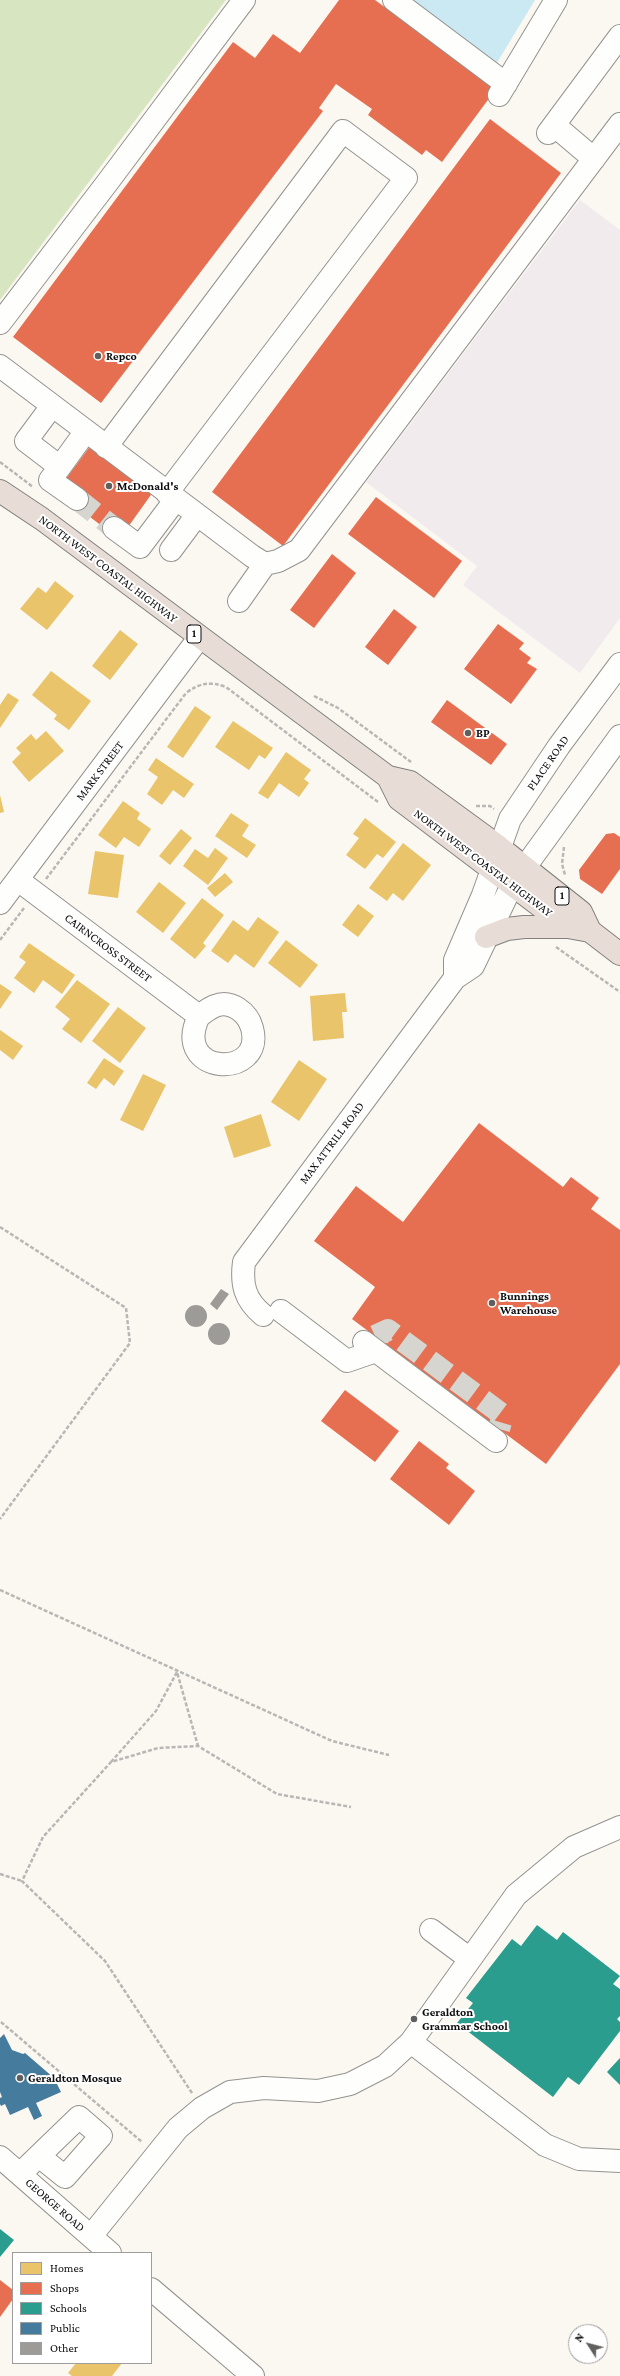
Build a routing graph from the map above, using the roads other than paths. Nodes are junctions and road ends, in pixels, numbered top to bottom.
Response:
1 (244, 0) edge
2 (394, 0) edge
3 (556, 0) edge
4 (620, 36) edge
5 (620, 124) edge
6 (594, 159) junction
7 (0, 323) edge
8 (0, 366) edge
9 (52, 406) junction
10 (86, 431) junction
11 (106, 447) junction
12 (60, 467) junction
13 (0, 491) edge
14 (77, 499) tunnel mouth
15 (181, 503) junction
16 (114, 528) tunnel mouth
17 (170, 550) dead end
18 (265, 564) junction
19 (239, 601) dead end
20 (199, 638) junction
21 (620, 664) edge
22 (620, 736) edge
23 (388, 778) junction
24 (499, 847) junction
25 (525, 867) junction
26 (491, 869) junction
27 (512, 885) junction
28 (7, 888) edge
29 (568, 927) junction
30 (590, 931) junction
31 (486, 937) junction
32 (620, 954) edge
33 (455, 978) junction
34 (199, 1016) dead end
35 (496, 1441) dead end
36 (620, 1827) edge
37 (431, 1930) dead end
38 (470, 1959) junction
39 (411, 2042) junction
40 (40, 2156) dead end
41 (0, 2157) edge
42 (620, 2161) edge
43 (20, 2174) junction
44 (91, 2236) junction
45 (109, 2252) edge
46 (152, 2290) edge
47 (253, 2376) edge

1 - 7 street
2 - 3 street
4 - 6 street
5 - 6 street
6 - 18 street
8 - 9 street
9 - 10 street
9 - 12 street
10 - 11 street
10 - 12 street
11 - 15 street
11 - 15 street
12 - 14 street
13 - 20 highway, NORTH WEST COASTAL HIGHWAY / 1
15 - 16 street
15 - 17 street
15 - 18 street
18 - 19 street
20 - 23 highway, NORTH WEST COASTAL HIGHWAY / 1
20 - 28 street, MARK STREET
21 - 24 street, PLACE ROAD
22 - 25 street
23 - 24 highway, NORTH WEST COASTAL HIGHWAY / 1
23 - 26 highway, NORTH WEST COASTAL HIGHWAY / 1
24 - 25 highway, NORTH WEST COASTAL HIGHWAY / 1
24 - 26 street, PLACE ROAD
25 - 27 street
25 - 30 highway, NORTH WEST COASTAL HIGHWAY / 1
26 - 27 highway, NORTH WEST COASTAL HIGHWAY / 1
26 - 33 street
27 - 29 highway, NORTH WEST COASTAL HIGHWAY / 1
27 - 31 street, MAX ATTRILL ROAD
28 - 34 street, CAIRNCROSS STREET
29 - 30 highway, NORTH WEST COASTAL HIGHWAY / 1
29 - 31 highway
30 - 32 highway, NORTH WEST COASTAL HIGHWAY / 1
31 - 33 street, MAX ATTRILL ROAD
33 - 35 street, MAX ATTRILL ROAD
36 - 38 street
37 - 38 street
38 - 39 street
39 - 42 street
39 - 44 street
40 - 43 street
41 - 43 street, GEORGE ROAD
43 - 44 street, GEORGE ROAD
44 - 45 street, GEORGE ROAD
46 - 47 street

